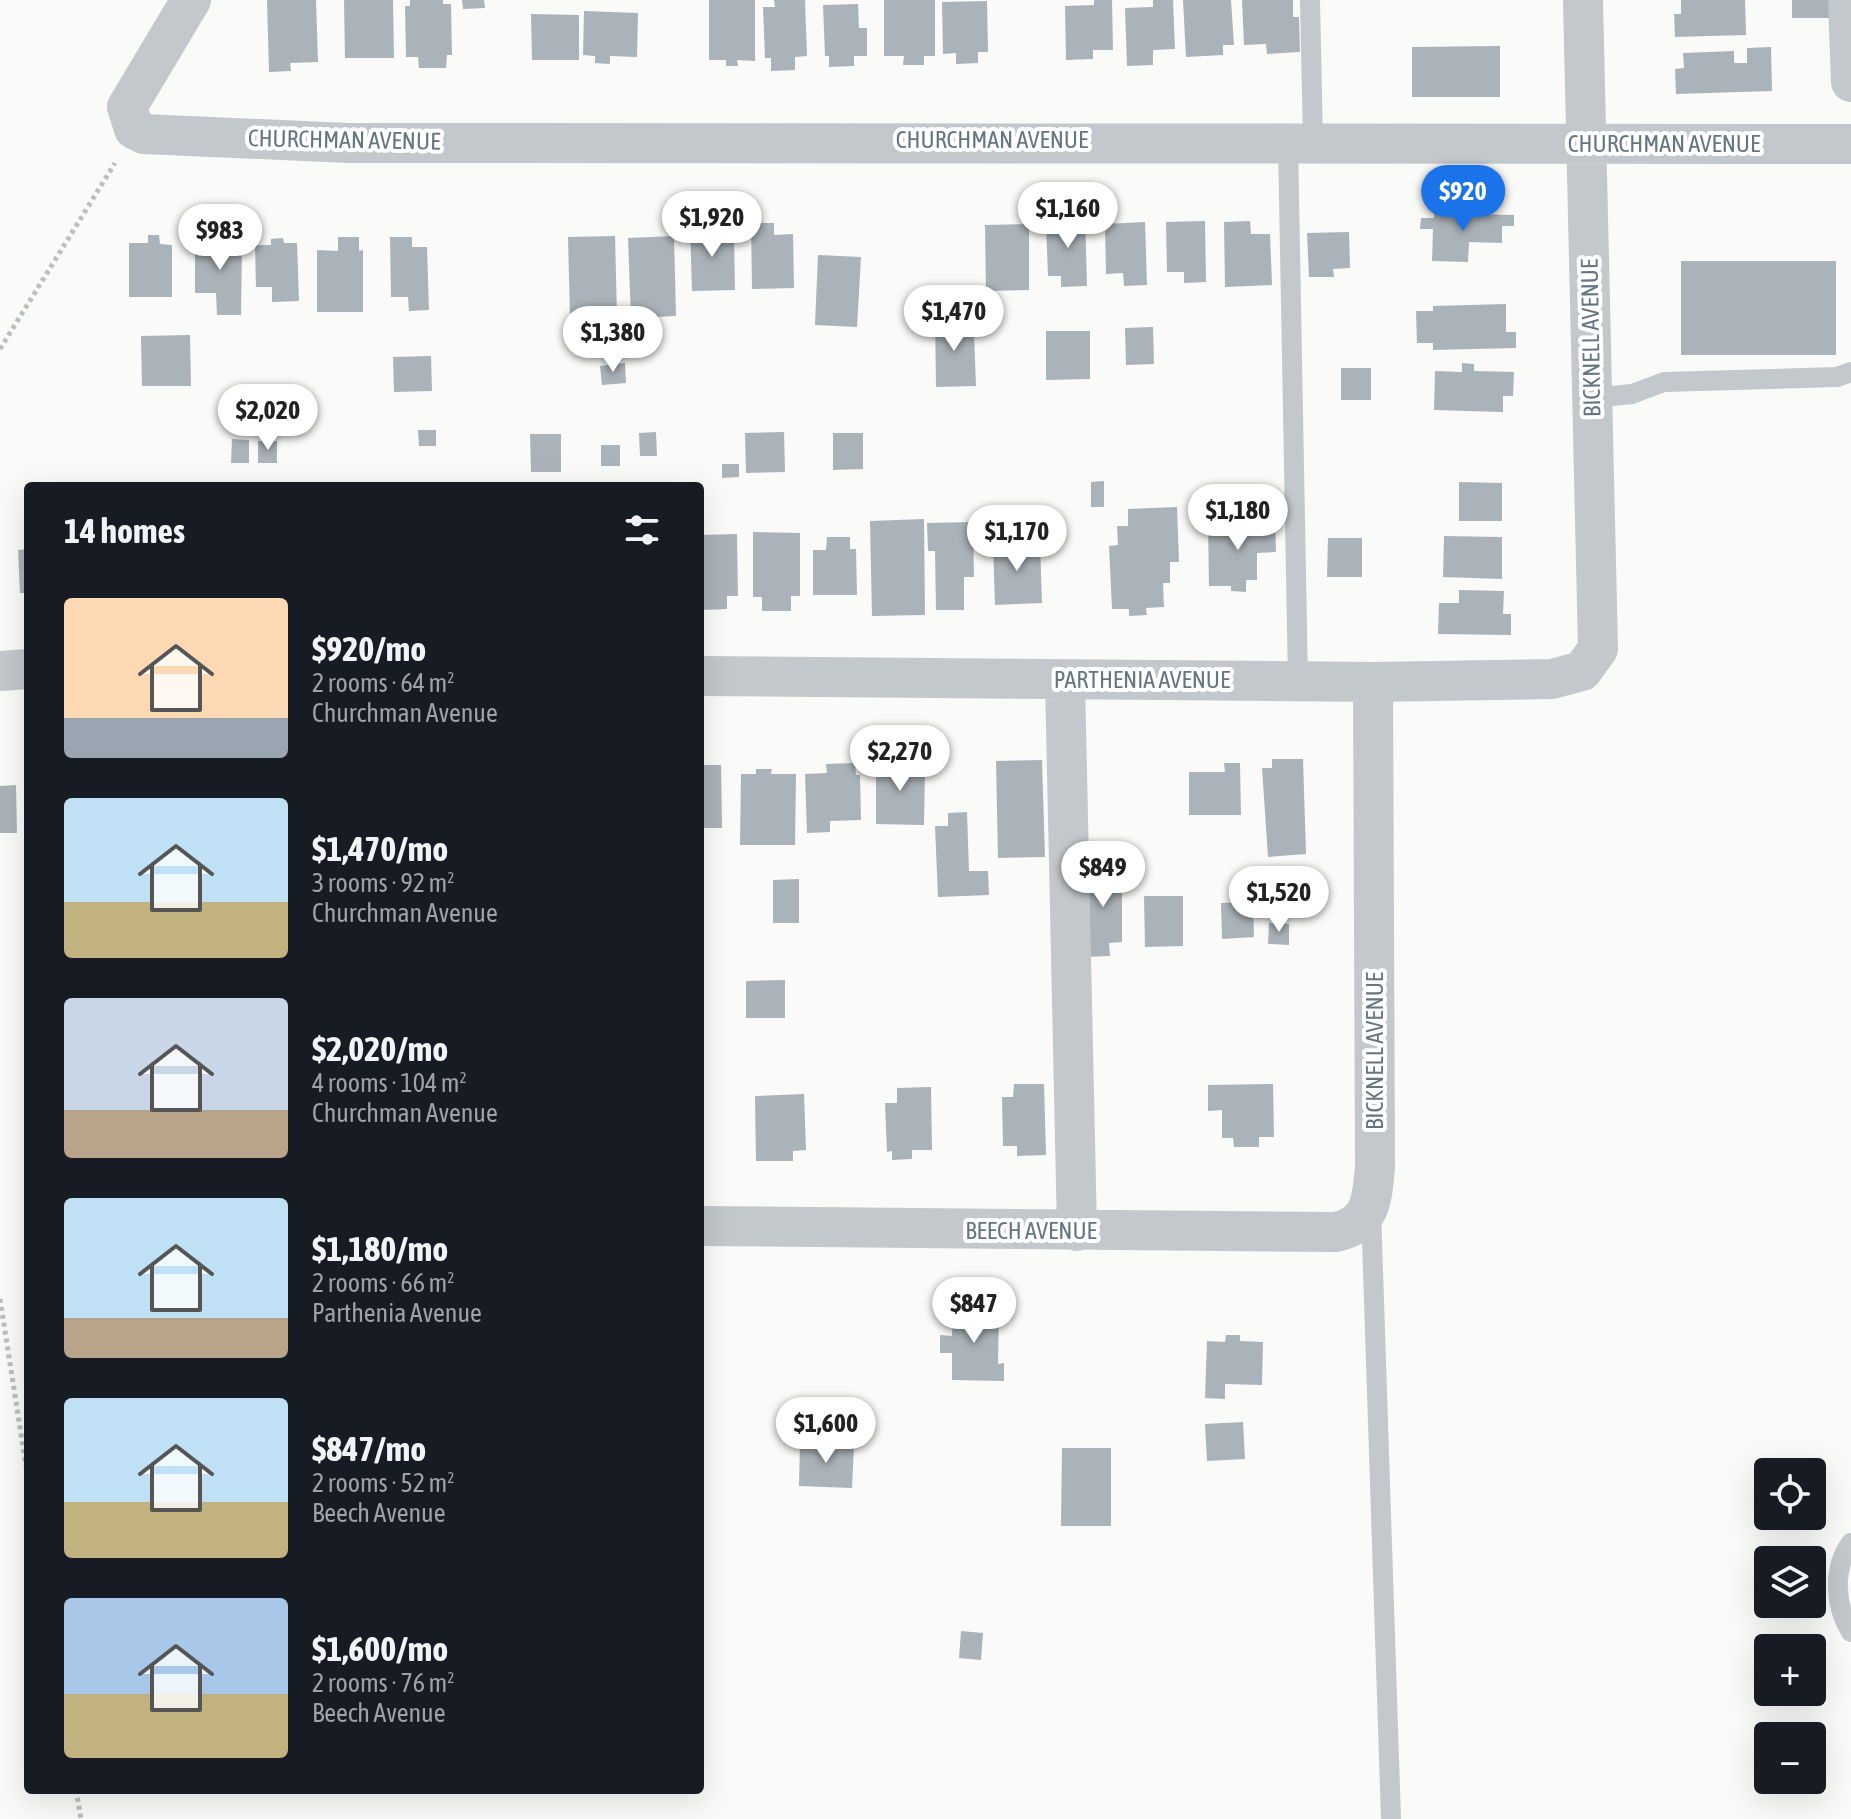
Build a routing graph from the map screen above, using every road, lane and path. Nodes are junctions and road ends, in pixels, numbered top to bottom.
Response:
1 (191, 0) edge
2 (1310, 0) edge
3 (1583, 0) edge
4 (1848, 0) edge
5 (1851, 82) edge
6 (135, 130) junction
7 (1300, 141) junction
8 (1851, 144) edge
9 (1587, 145) junction
10 (0, 349) edge
11 (1851, 372) edge
12 (1592, 398) junction
13 (24, 669) edge
14 (0, 671) edge
15 (1582, 671) joint
16 (704, 676) edge
17 (1065, 680) junction
18 (1298, 682) junction
19 (1373, 682) junction
20 (1365, 1216) junction
21 (704, 1226) edge
22 (1077, 1231) junction
23 (0, 1299) edge
24 (24, 1453) edge
25 (1851, 1543) edge
26 (1851, 1632) edge
27 (77, 1794) edge
28 (81, 1819) edge
29 (1391, 1819) edge

1 - 6 street
2 - 7 lane
3 - 9 street, BICKNELL AVENUE
4 - 5 street
6 - 7 street, CHURCHMAN AVENUE
6 - 10 path
7 - 9 street, CHURCHMAN AVENUE
7 - 18 lane
8 - 9 street, CHURCHMAN AVENUE
9 - 12 street, BICKNELL AVENUE
11 - 12 lane
12 - 15 street, BICKNELL AVENUE
13 - 14 street
15 - 19 street, PARTHENIA AVENUE
16 - 17 street, PARTHENIA AVENUE
17 - 18 street, PARTHENIA AVENUE
17 - 22 street
18 - 19 street, PARTHENIA AVENUE
19 - 20 street, BICKNELL AVENUE
20 - 22 street, BEECH AVENUE
20 - 29 lane
21 - 22 street, BEECH AVENUE
23 - 24 path
25 - 26 lane
27 - 28 path

